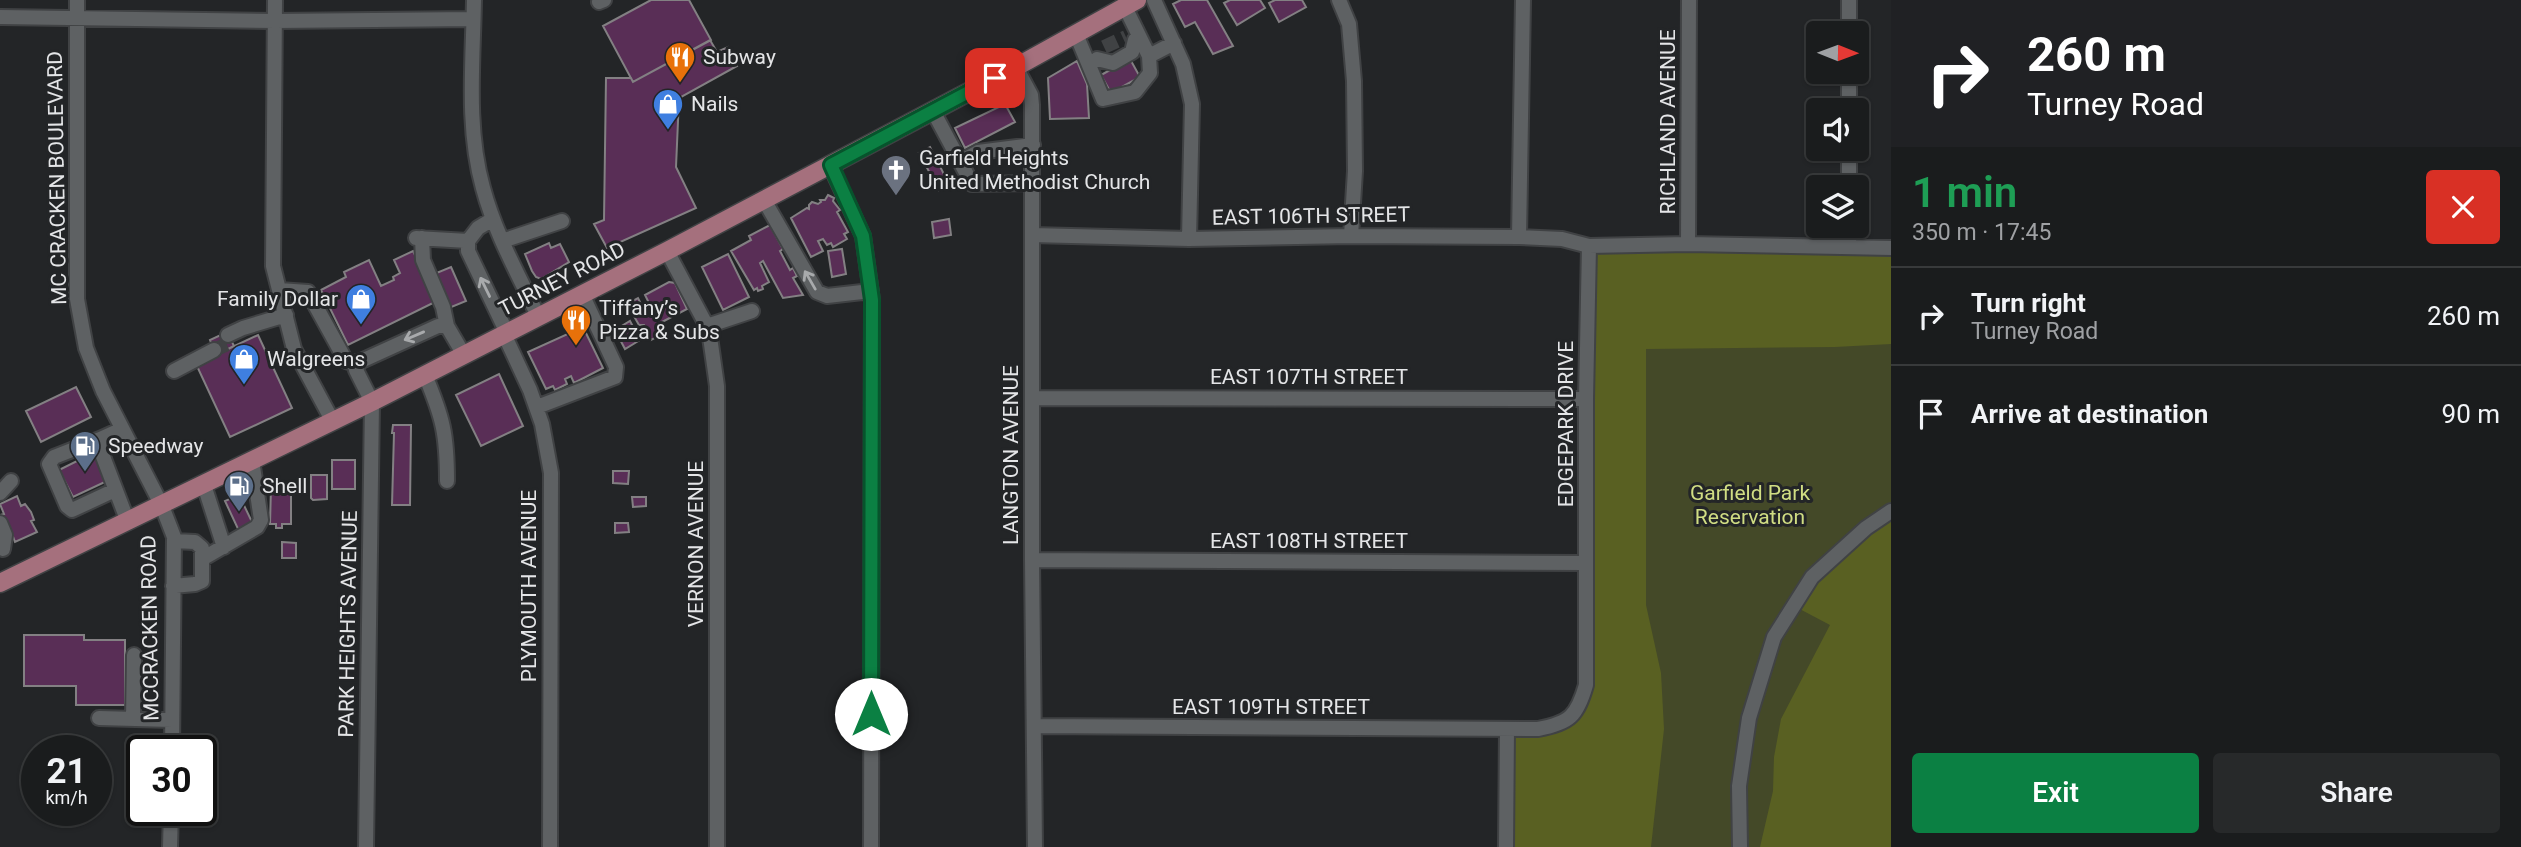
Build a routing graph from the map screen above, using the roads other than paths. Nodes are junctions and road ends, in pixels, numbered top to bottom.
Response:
1 (77, 0) edge
2 (275, 0) edge
3 (474, 0) edge
4 (1154, 0) edge
5 (1339, 0) edge
6 (1523, 0) edge
7 (1689, 0) edge
8 (1849, 0) edge
9 (1131, 4) edge
10 (0, 17) edge
11 (76, 17) junction
12 (474, 19) junction
13 (275, 21) junction
14 (1849, 21) edge
15 (1076, 34) junction
16 (1134, 38) junction
17 (1174, 43) junction
18 (1096, 56) junction
19 (1149, 56) junction
20 (1016, 67) junction
21 (933, 111) junction
22 (1032, 145) junction
23 (960, 162) junction
24 (831, 165) junction
25 (1033, 183) junction
26 (764, 200) junction
27 (493, 219) junction
28 (562, 221) dead end
29 (1032, 235) junction
30 (1351, 236) junction
31 (1519, 237) junction
32 (1849, 238) edge
33 (1189, 239) junction
34 (468, 241) junction
35 (502, 241) junction
36 (1688, 244) junction
37 (1589, 246) junction
38 (1849, 247) junction
39 (1891, 248) edge
40 (667, 251) junction
41 (279, 290) junction
42 (871, 291) junction
43 (582, 294) junction
44 (752, 312) dead end
45 (538, 316) junction
46 (287, 318) junction
47 (707, 326) junction
48 (447, 327) junction
49 (505, 333) junction
50 (230, 338) tunnel mouth
51 (213, 347) tunnel mouth
52 (464, 355) junction
53 (359, 362) junction
54 (172, 367) dead end
55 (425, 375) junction
56 (1032, 398) junction
57 (1586, 399) junction
58 (372, 402) junction
59 (537, 408) junction
60 (332, 420) junction
61 (122, 429) junction
62 (100, 439) junction
63 (253, 460) junction
64 (11, 481) dead end
65 (447, 481) dead end
66 (204, 485) junction
67 (115, 490) junction
68 (0, 493) edge
69 (162, 506) junction
70 (1891, 511) edge
71 (128, 522) junction
72 (0, 523) edge
73 (174, 541) junction
74 (223, 547) junction
75 (3, 549) dead end
76 (202, 559) junction
77 (1032, 560) junction
78 (1586, 563) junction
79 (0, 583) edge
80 (173, 586) junction
81 (134, 655) dead end
82 (99, 718) dead end
83 (133, 719) junction
84 (172, 719) junction
85 (1035, 726) junction
86 (1507, 729) junction
87 (172, 735) edge
88 (171, 826) edge
89 (170, 847) edge
90 (366, 847) edge
91 (550, 847) edge
92 (717, 847) edge
93 (871, 847) edge
94 (1035, 847) edge
95 (1506, 847) edge
96 (1740, 847) edge

1 - 11 street, MC CRACKEN BOULEVARD
2 - 13 street
3 - 12 street
4 - 17 street
5 - 30 street
6 - 31 street
7 - 36 street, RICHLAND AVENUE
8 - 14 street
9 - 15 main road, TURNEY ROAD
9 - 16 street
10 - 11 street
11 - 13 street
11 - 61 street, MC CRACKEN BOULEVARD
12 - 13 street
12 - 27 street
13 - 41 street
15 - 18 street
15 - 20 main road, TURNEY ROAD
16 - 18 street
16 - 19 street
17 - 19 street
17 - 33 street
18 - 19 street
20 - 21 main road, TURNEY ROAD
20 - 22 street, LANGTON AVENUE
21 - 23 street
21 - 24 main road, TURNEY ROAD
22 - 23 street
22 - 25 street, LANGTON AVENUE
23 - 25 street
24 - 26 main road, TURNEY ROAD
24 - 42 street
25 - 29 street, LANGTON AVENUE
26 - 40 main road, TURNEY ROAD
42 -> 26 street
27 - 34 street
27 - 35 street
28 - 35 street
29 - 33 street, EAST 106TH STREET
29 - 56 street, LANGTON AVENUE
30 - 31 street, EAST 106TH STREET
30 - 33 street, EAST 106TH STREET
31 - 37 street, EAST 106TH STREET
32 - 38 street
34 - 48 street
49 -> 34 street, PLYMOUTH AVENUE
35 - 45 street
36 - 37 street
36 - 38 street
37 - 57 street, EDGEPARK DRIVE
38 - 39 street
40 - 43 main road, TURNEY ROAD
40 - 47 street, VERNON AVENUE
41 - 46 street
41 - 53 street
42 - 93 street
43 - 45 main road, TURNEY ROAD
43 - 59 street
44 - 47 street
45 - 49 main road, TURNEY ROAD
46 - 50 street
46 - 60 street
47 - 92 street, VERNON AVENUE
48 - 52 street
48 -> 53 street
49 - 52 main road, TURNEY ROAD
49 - 59 street, PLYMOUTH AVENUE
51 - 54 street
52 - 55 main road, TURNEY ROAD
53 - 58 street
55 - 58 main road, TURNEY ROAD
55 - 65 street
56 - 57 street, EAST 107TH STREET
56 - 77 street, LANGTON AVENUE
57 - 78 street, EDGEPARK DRIVE
58 - 60 main road, TURNEY ROAD
58 - 90 street, PARK HEIGHTS AVENUE
59 - 91 street, PLYMOUTH AVENUE
60 - 63 main road, TURNEY ROAD
61 - 62 street
61 - 69 street, MC CRACKEN BOULEVARD
62 - 67 street
62 - 67 street
63 - 66 main road, TURNEY ROAD
63 - 74 street
64 - 68 street
66 - 69 main road, TURNEY ROAD
66 - 74 street
67 - 71 street
69 - 71 main road, TURNEY ROAD
69 - 73 street, MCCRACKEN ROAD
70 - 96 street
71 - 79 main road, TURNEY ROAD
72 - 75 street
73 - 76 street
73 - 80 street, MCCRACKEN ROAD
74 - 76 street
76 - 80 street
77 - 78 street, EAST 108TH STREET
77 - 85 street, LANGTON AVENUE
78 - 86 street, EDGEPARK DRIVE
80 - 84 street, MCCRACKEN ROAD
81 - 83 street
82 - 83 street
83 - 84 street
84 - 87 street, MCCRACKEN ROAD
85 - 86 street, EAST 109TH STREET
85 - 94 street, LANGTON AVENUE
86 - 95 street
88 - 89 street

